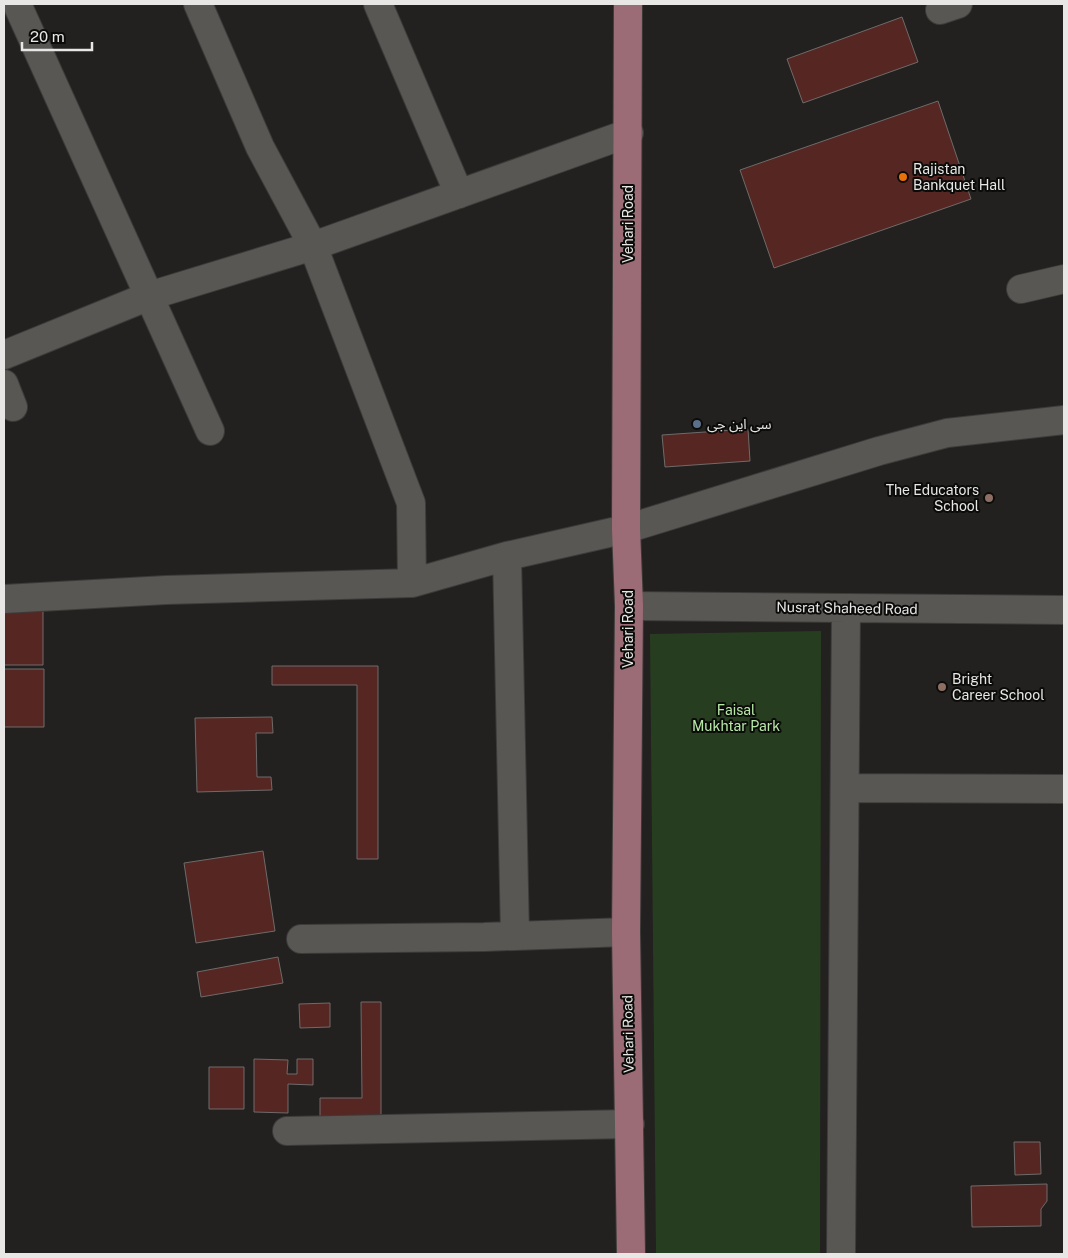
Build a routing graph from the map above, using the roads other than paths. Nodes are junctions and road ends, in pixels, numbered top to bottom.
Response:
1 (17, 4) edge
2 (198, 4) edge
3 (378, 4) edge
4 (628, 4) edge
5 (629, 133) junction
6 (459, 194) junction
7 (313, 246) junction
8 (1064, 279) edge
9 (1021, 289) dead end
10 (149, 296) junction
11 (4, 355) edge
12 (1064, 420) edge
13 (210, 431) dead end
14 (626, 529) junction
15 (508, 556) junction
16 (412, 583) junction
17 (4, 599) edge
18 (629, 606) junction
19 (846, 608) junction
20 (1064, 610) edge
21 (845, 788) junction
22 (1064, 789) edge
23 (626, 932) junction
24 (515, 936) junction
25 (301, 938) dead end
26 (630, 1124) junction
27 (287, 1131) dead end
28 (631, 1254) edge
29 (841, 1254) edge

1 - 10 street
2 - 7 street
3 - 6 street
4 - 5 main road, Vehari Road
5 - 6 street
5 - 14 main road, Vehari Road
6 - 7 street
7 - 10 street
7 - 16 street
8 - 9 street
10 - 11 street
10 - 13 street
12 - 14 street
14 - 15 street
14 - 18 main road, Vehari Road
15 - 16 street
15 - 24 street
16 - 17 street
18 - 19 street, Nusrat Shaheed Road
18 - 23 main road, Vehari Road
19 - 20 street, Nusrat Shaheed Road
19 - 21 street
21 - 22 street
21 - 29 street
23 - 24 street
23 - 26 main road, Vehari Road
24 - 25 street
26 - 27 street
26 - 28 main road, Vehari Road

